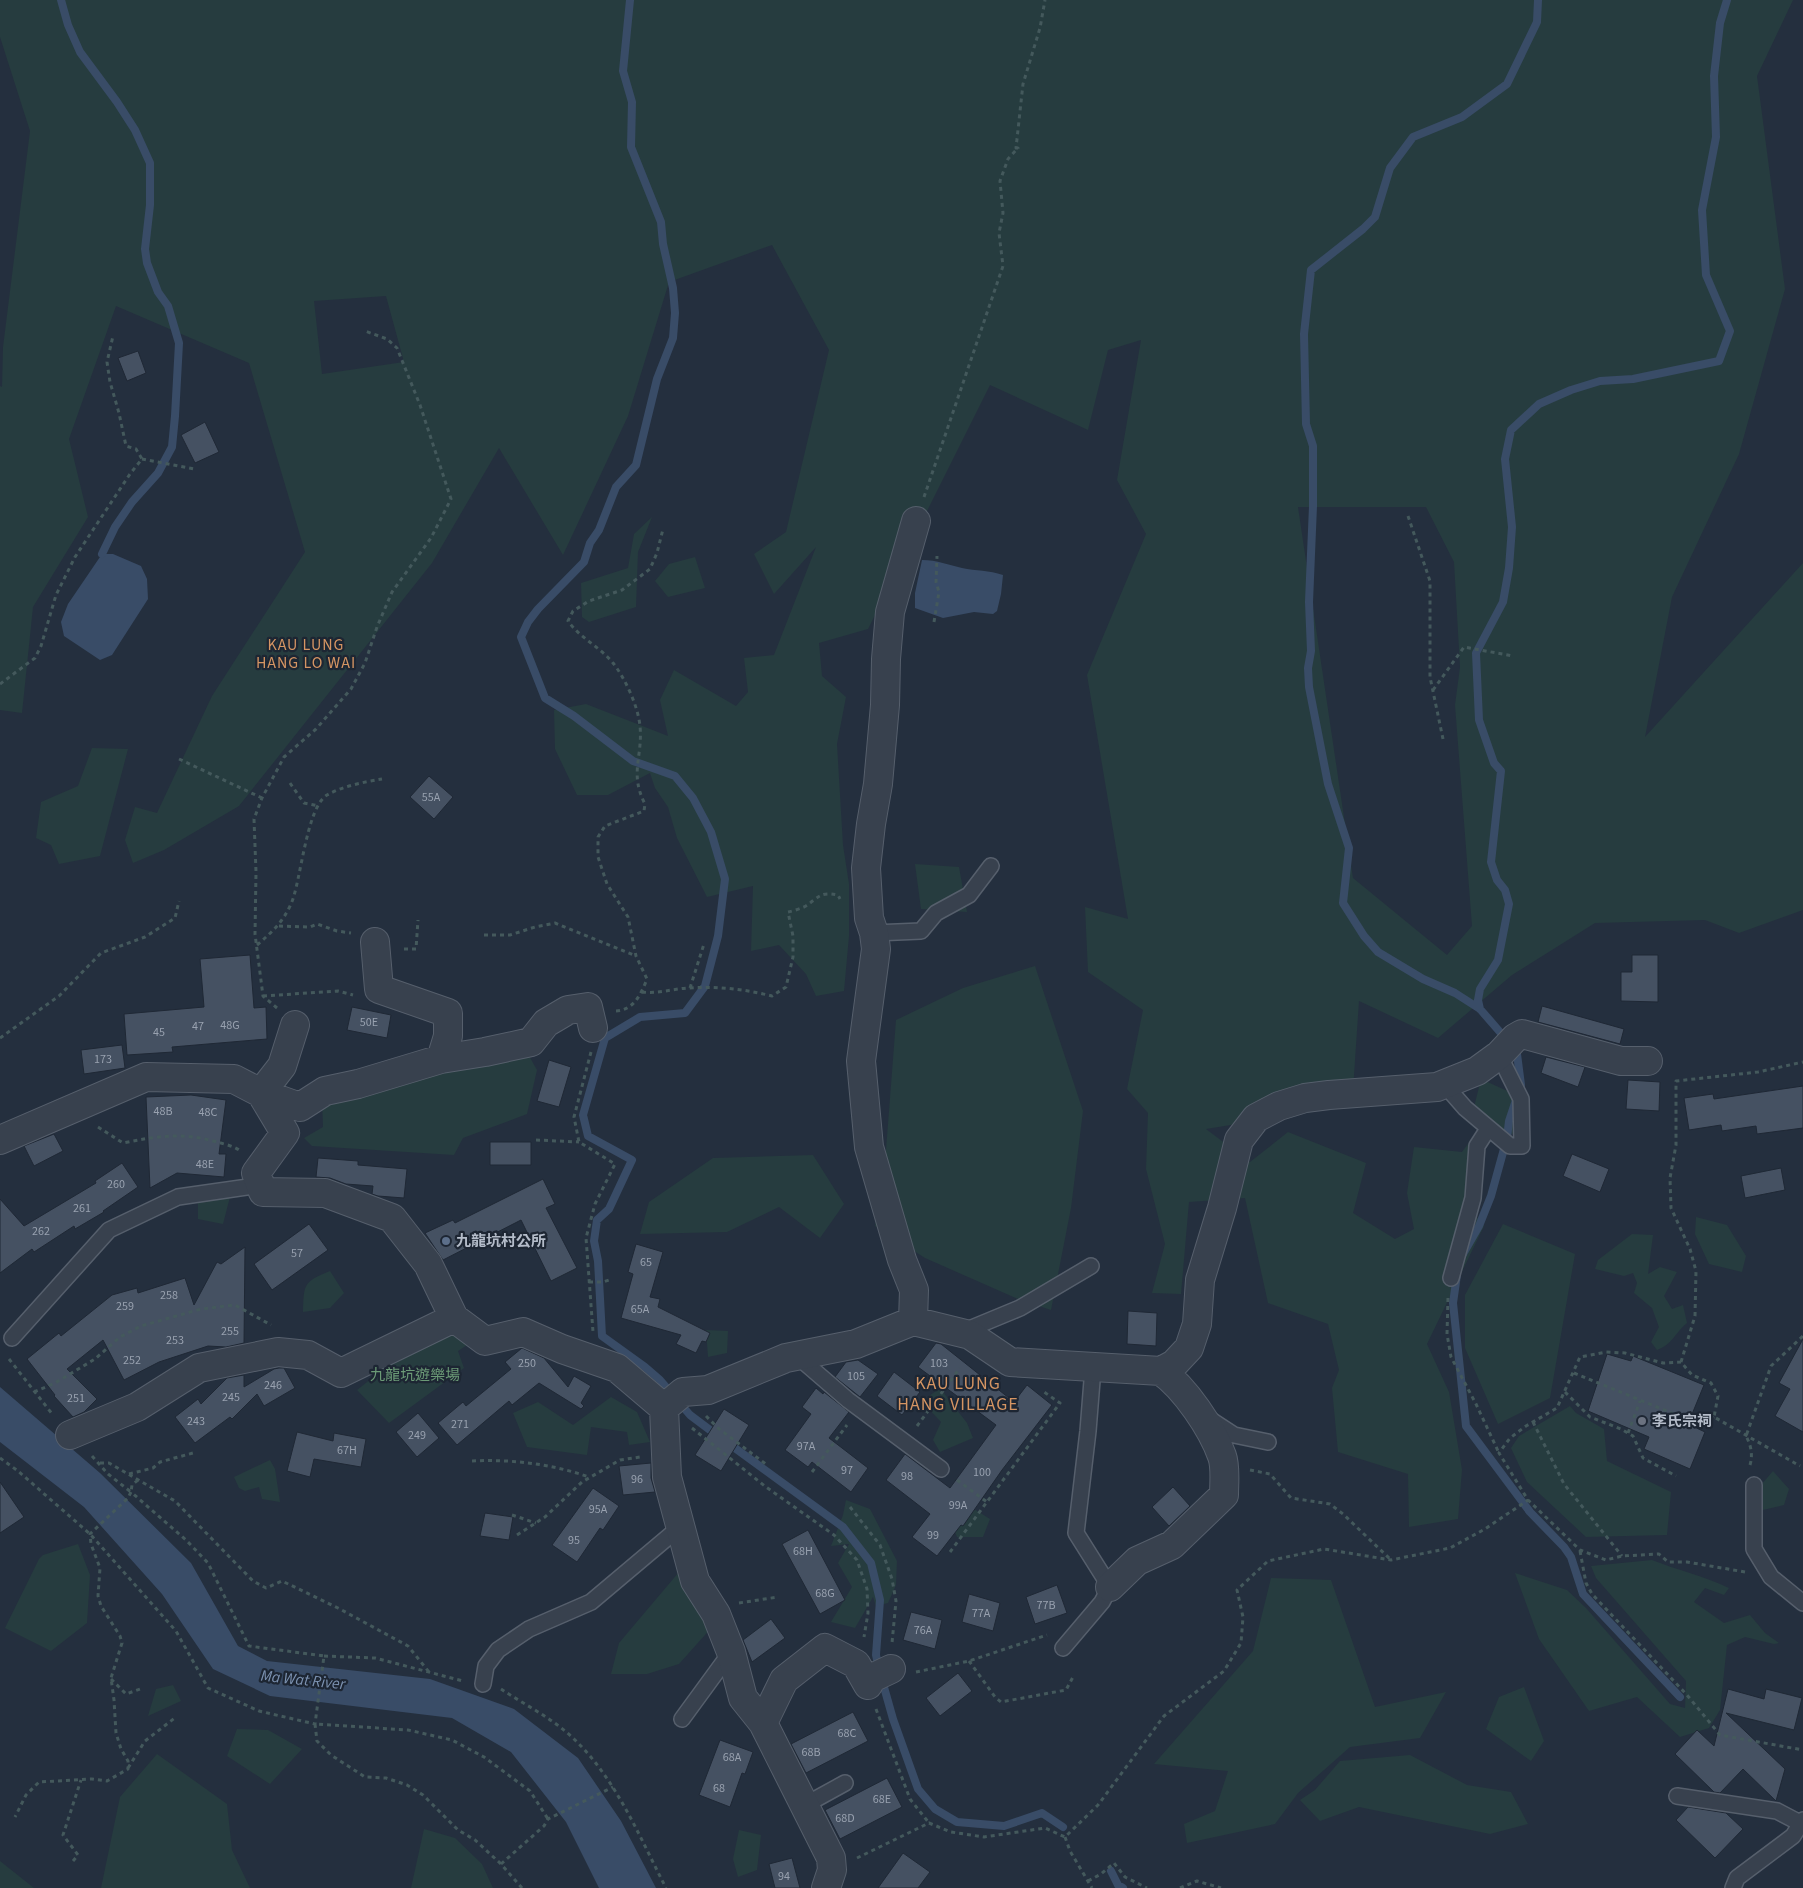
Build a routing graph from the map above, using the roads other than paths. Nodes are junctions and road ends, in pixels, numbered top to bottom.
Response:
1 (916, 521) road end
2 (991, 866) dead end
3 (871, 925) junction
4 (375, 942) road end
5 (295, 1025) road end
6 (593, 1028) road end
7 (1499, 1055) junction
8 (441, 1059) junction
9 (1648, 1062) dead end
10 (1444, 1084) junction
11 (261, 1093) junction
12 (1488, 1129) junction
13 (0, 1140) edge
14 (258, 1179) junction
15 (1091, 1266) dead end
16 (1452, 1278) road end
17 (454, 1318) junction
18 (913, 1321) junction
19 (960, 1333) junction
20 (12, 1338) dead end
21 (798, 1356) junction
22 (1093, 1368) junction
23 (1161, 1371) junction
24 (664, 1408) junction
25 (1200, 1413) junction
26 (70, 1436) dead end
27 (1268, 1442) dead end
28 (941, 1469) road end
29 (1754, 1485) dead end
30 (680, 1527) junction
31 (1110, 1587) junction
32 (1803, 1603) edge
33 (1063, 1648) dead end
34 (731, 1652) junction
35 (891, 1669) road end
36 (483, 1684) road end
37 (682, 1719) dead end
38 (763, 1723) junction
39 (845, 1783) dead end
40 (1677, 1796) dead end
41 (805, 1806) junction
42 (1801, 1822) edge
43 (829, 1879) edge
44 (1732, 1888) edge

1 - 3 street
2 - 3 lane
3 - 18 street
4 - 8 street
5 - 11 street
6 - 8 street
7 - 9 street
7 - 10 street
7 - 12 lane
8 - 11 street
10 - 12 lane
10 - 23 street
11 - 13 street
11 - 14 street
12 - 16 lane
14 - 17 street
14 - 20 lane
15 - 19 lane
17 - 24 street
17 - 26 street
18 - 19 street
18 - 21 street
19 - 22 street
21 - 24 street
21 - 28 lane
22 - 23 street
22 - 31 lane
23 - 25 street
24 - 30 street
25 - 27 lane
25 - 31 street
29 - 32 lane
30 - 34 street
30 - 36 lane
31 - 33 lane
34 - 37 lane
34 - 38 street
35 - 38 street
38 - 41 street
39 - 41 lane
40 - 42 lane
41 - 43 street
42 - 44 lane

